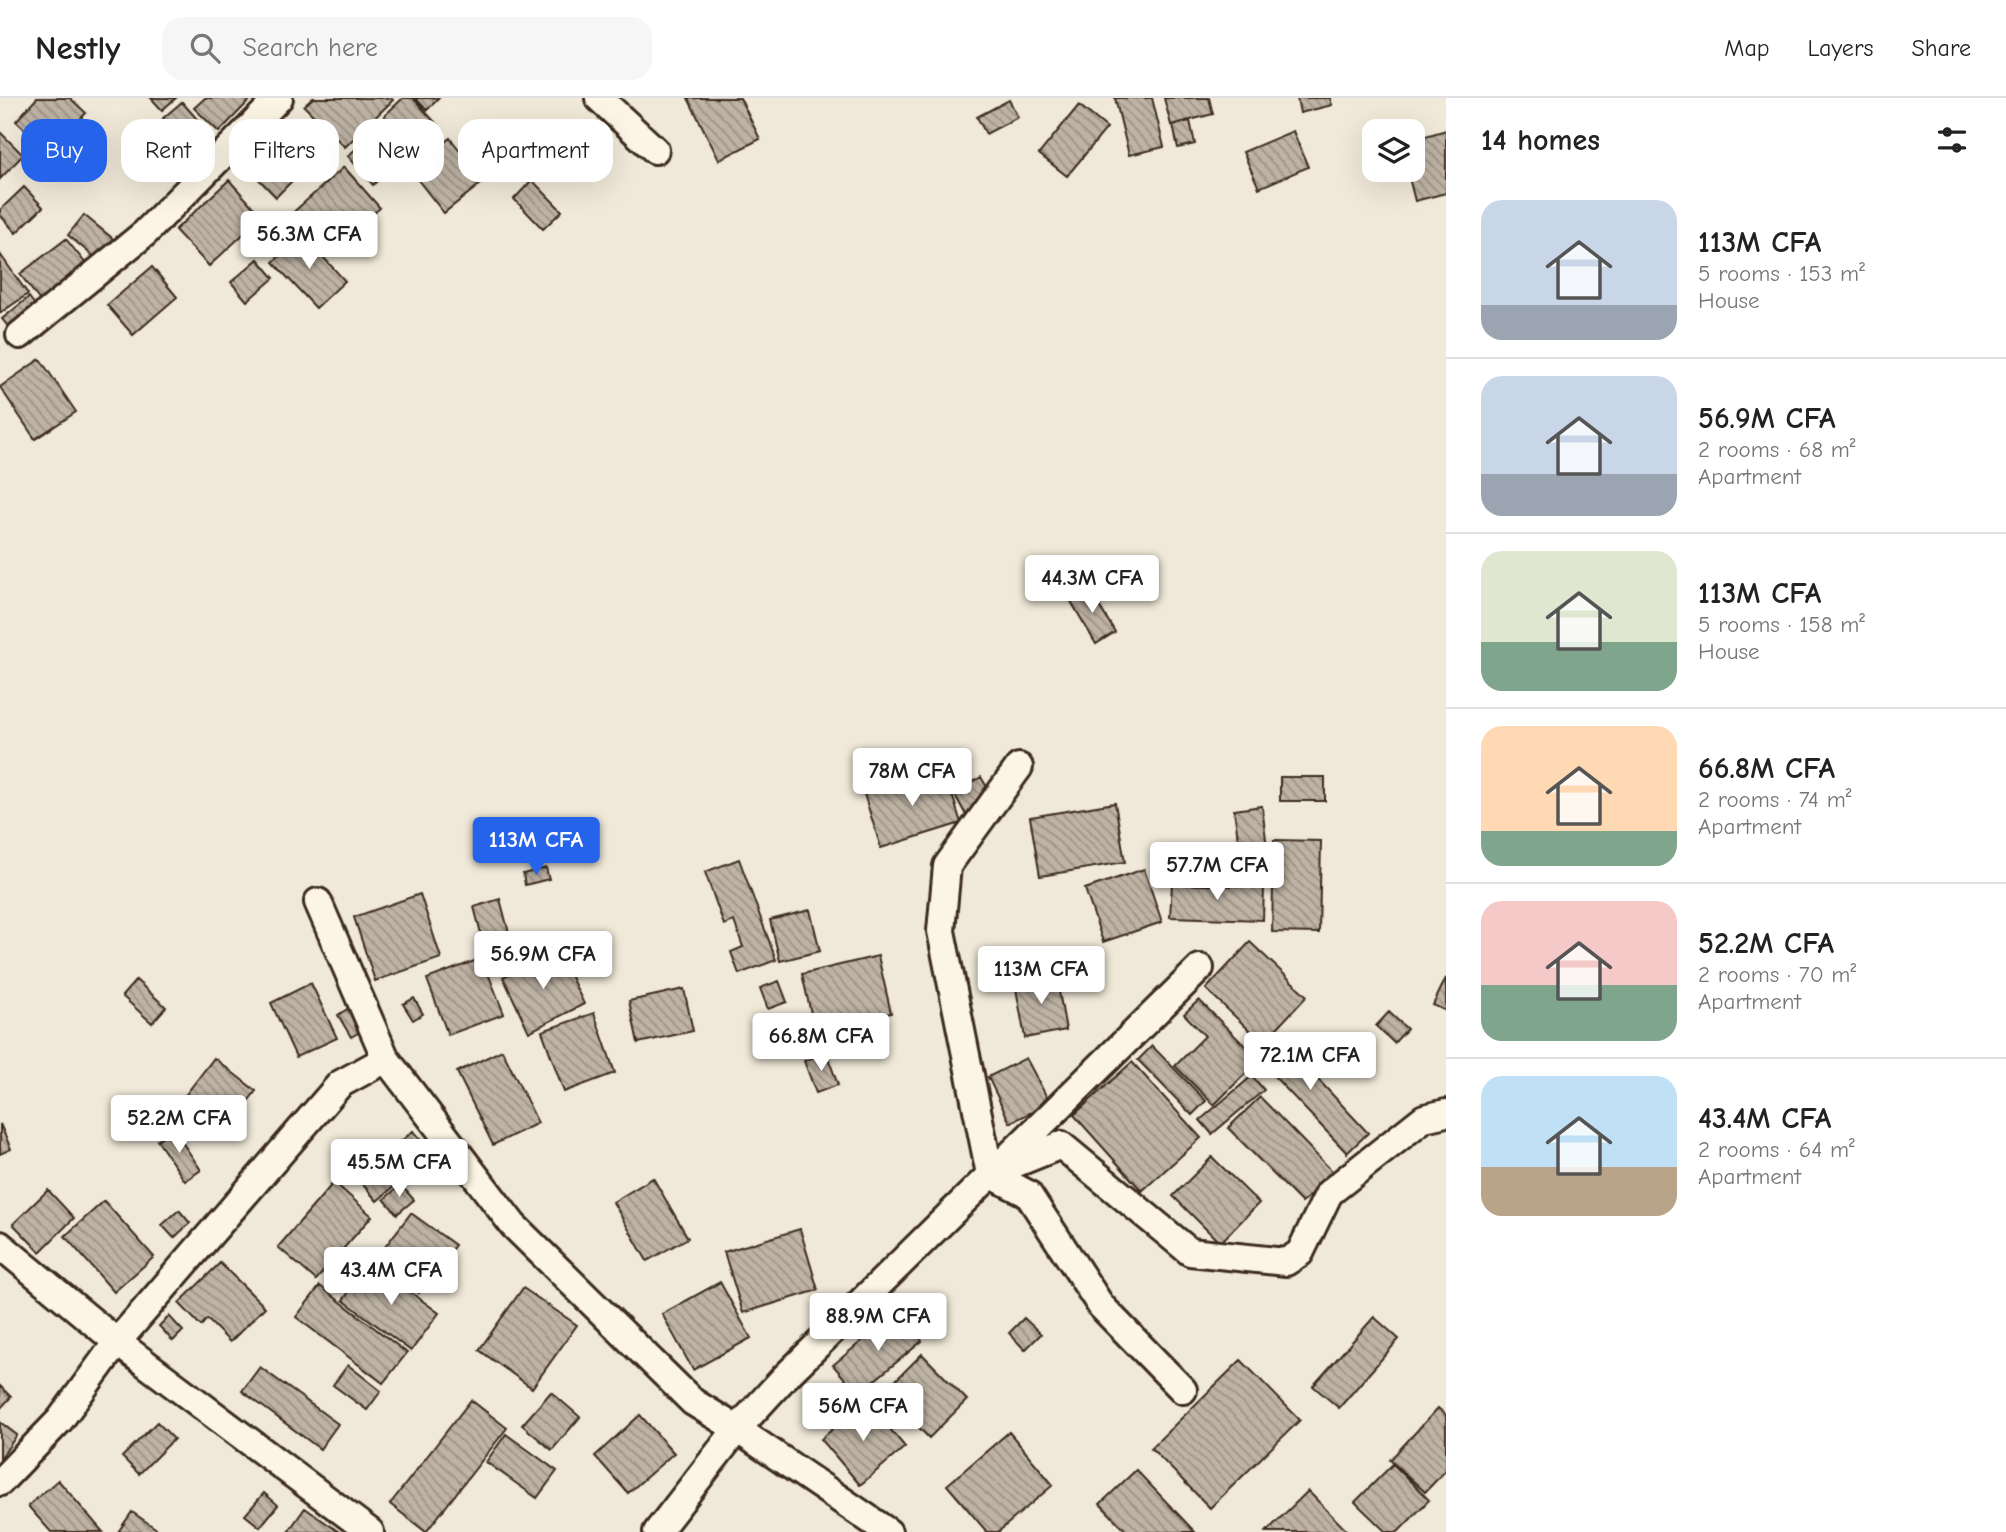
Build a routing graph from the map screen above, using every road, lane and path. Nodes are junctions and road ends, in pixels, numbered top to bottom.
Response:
1 (279, 98) edge
2 (599, 98) edge
3 (655, 150) dead end
4 (20, 335) dead end
5 (1018, 767) dead end
6 (318, 902) dead end
7 (1200, 968) dead end
8 (386, 1059) junction
9 (1446, 1113) edge
10 (990, 1174) junction
11 (0, 1245) edge
12 (117, 1342) junction
13 (1183, 1390) dead end
14 (737, 1429) junction
15 (0, 1482) edge
16 (370, 1532) edge
17 (657, 1532) edge
18 (888, 1532) edge

1 - 4 street
2 - 3 street
5 - 10 street
6 - 8 street
7 - 10 street
8 - 12 street
8 - 14 street
9 - 10 street
10 - 13 street
10 - 14 street
11 - 12 street
12 - 15 street
12 - 16 street
14 - 17 street
14 - 18 street

